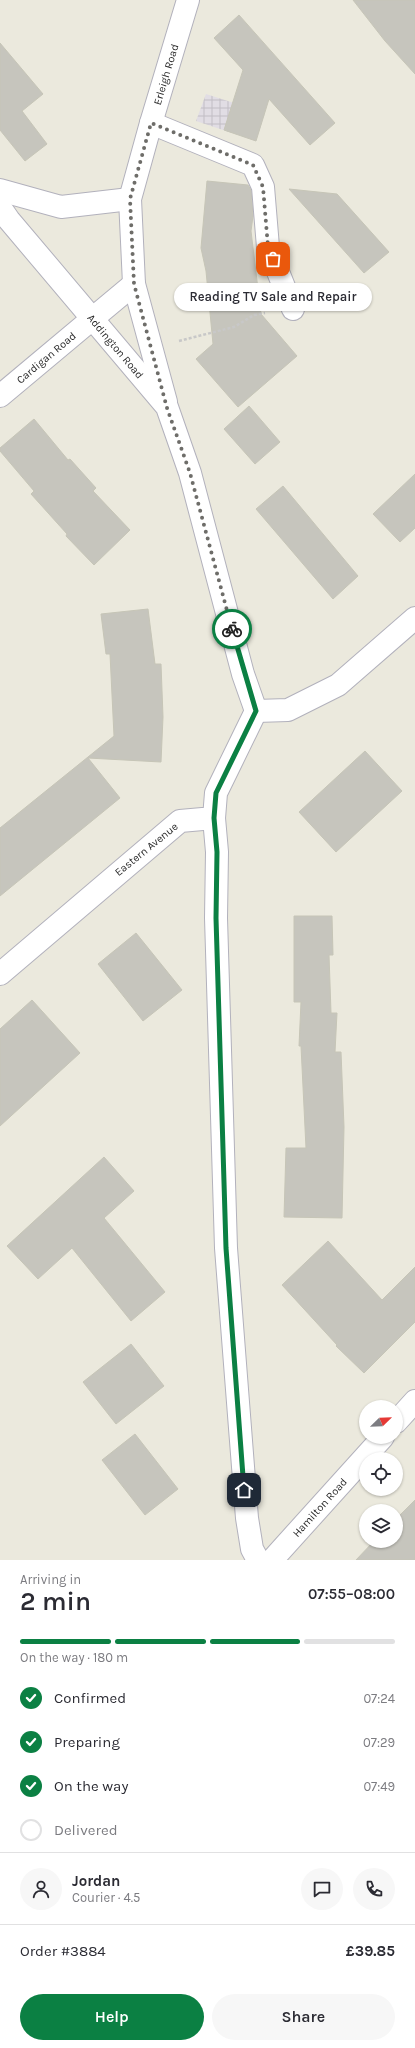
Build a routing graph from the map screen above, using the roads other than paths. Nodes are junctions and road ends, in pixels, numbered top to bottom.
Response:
1 (188, 0) edge
2 (151, 123) junction
3 (0, 190) edge
4 (130, 199) junction
5 (0, 207) edge
6 (134, 284) junction
7 (293, 308) road end
8 (92, 319) junction
9 (0, 396) edge
10 (167, 408) junction
11 (415, 618) edge
12 (256, 711) junction
13 (214, 818) junction
14 (0, 974) edge
15 (415, 1401) edge
16 (403, 1414) edge
17 (377, 1444) edge
18 (258, 1560) edge
19 (272, 1560) edge

1 - 2 street, Erleigh Road
2 - 4 street, Erleigh Road
2 - 7 street
3 - 4 street
4 - 6 street, Erleigh Road
5 - 8 street, Addington Road
6 - 8 street, Cardigan Road
6 - 10 street, Erleigh Road
8 - 9 street, Cardigan Road
8 - 10 street, Addington Road
10 - 12 street, Addington Road
11 - 12 street
12 - 13 street
13 - 14 street, Eastern Avenue
13 - 18 street
15 - 16 street
17 - 19 street, Hamilton Road

